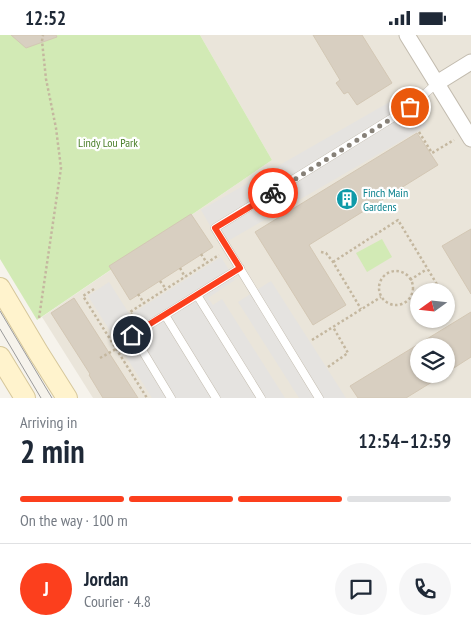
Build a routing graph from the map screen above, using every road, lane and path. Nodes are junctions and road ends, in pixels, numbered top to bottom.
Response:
1 (42, 35) edge
2 (406, 35) edge
3 (471, 61) edge
4 (436, 83) junction
5 (419, 132) dead end
6 (469, 135) edge
7 (228, 250) junction
8 (321, 252) dead end
9 (201, 254) dead end
10 (333, 262) junction
11 (207, 263) junction
12 (180, 268) dead end
13 (240, 268) junction
14 (427, 269) junction
15 (185, 277) junction
16 (410, 280) junction
17 (160, 281) dead end
18 (436, 283) edge
19 (0, 287) edge
20 (94, 289) dead end
21 (166, 289) junction
22 (138, 294) dead end
23 (198, 295) junction
24 (381, 297) junction
25 (144, 303) junction
26 (361, 309) junction
27 (165, 315) junction
28 (38, 318) dead end
29 (333, 327) junction
30 (141, 330) junction
31 (312, 340) dead end
32 (116, 349) junction
33 (0, 357) edge
34 (100, 358) dead end
35 (328, 367) dead end
36 (25, 398) edge
37 (68, 398) edge
38 (147, 398) edge
39 (171, 398) edge
40 (216, 398) edge
41 (262, 398) edge
42 (319, 398) edge

1 - 28 path
2 - 4 street
3 - 4 street
4 - 6 street
4 - 7 lane
5 - 6 path
7 - 11 path
7 - 13 lane
8 - 10 path
9 - 11 path
10 - 14 path
10 - 26 path
11 - 15 path
12 - 15 path
13 - 23 lane
13 - 42 lane
14 - 16 path
14 - 18 path
15 - 21 path
16 - 24 path
16 - 24 path
17 - 21 path
19 - 37 main road
20 - 32 path
21 - 25 path
22 - 25 path
23 - 27 lane
23 - 41 lane
24 - 26 path
25 - 30 path
26 - 29 path
27 - 30 lane
27 - 40 lane
29 - 31 path
29 - 35 path
30 - 39 lane
32 - 34 path
32 - 38 path
33 - 36 main road

